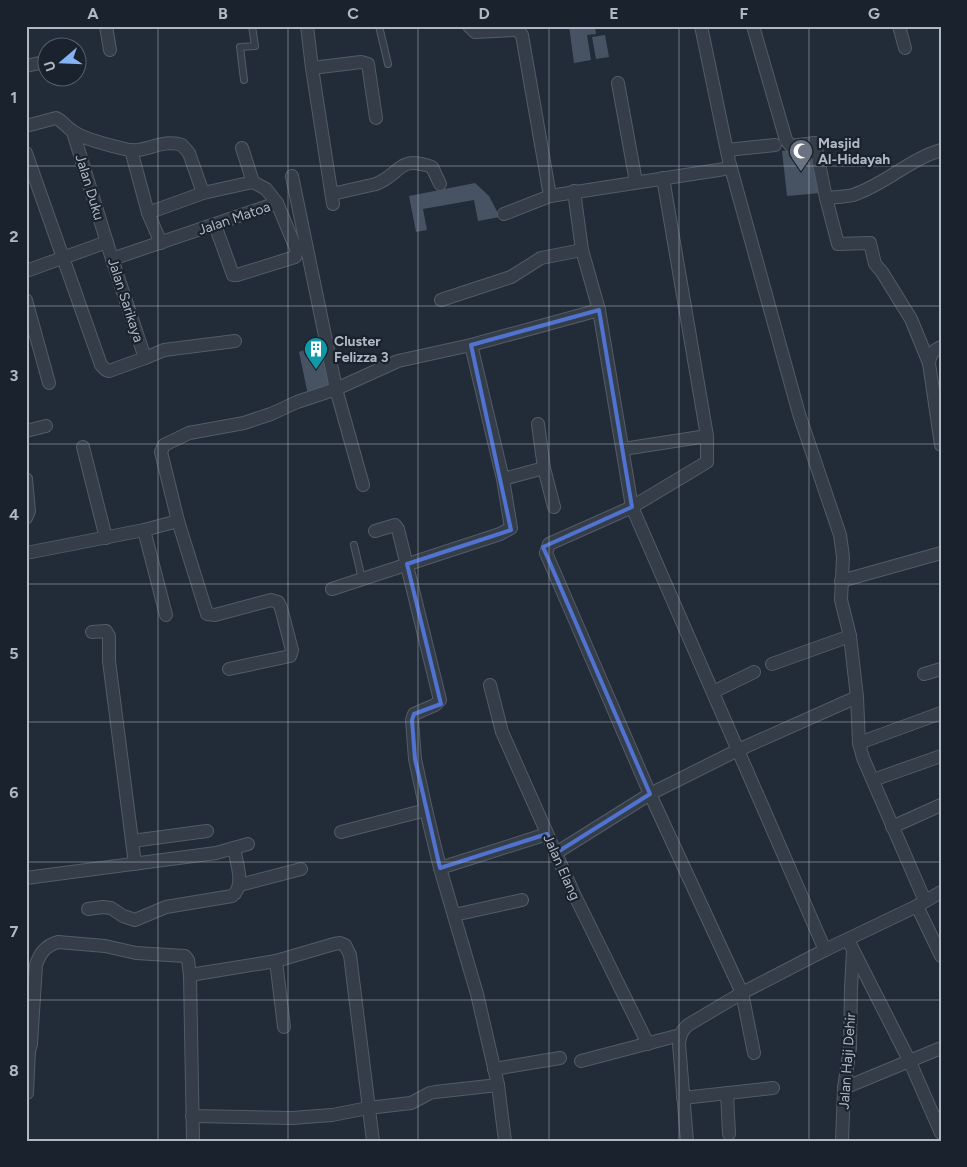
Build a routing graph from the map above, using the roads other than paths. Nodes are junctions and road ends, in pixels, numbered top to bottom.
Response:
1 (106, 26) edge
2 (252, 26) edge
3 (307, 26) edge
4 (380, 26) edge
5 (469, 26) edge
6 (701, 26) edge
7 (753, 26) edge
8 (899, 26) edge
9 (905, 48) dead end
10 (110, 50) dead end
11 (388, 64) dead end
12 (312, 68) junction
13 (244, 80) dead end
14 (618, 83) dead end
15 (376, 118) dead end
16 (26, 126) edge
17 (73, 132) junction
18 (775, 145) dead end
19 (242, 148) dead end
20 (131, 150) junction
21 (727, 150) junction
22 (941, 150) edge
23 (26, 153) edge
24 (731, 168) junction
25 (292, 176) dead end
26 (662, 178) junction
27 (252, 182) junction
28 (636, 182) junction
29 (440, 184) dead end
30 (574, 191) junction
31 (203, 193) junction
32 (550, 196) junction
33 (826, 198) junction
34 (278, 206) junction
35 (148, 213) junction
36 (504, 214) dead end
37 (215, 225) junction
38 (107, 242) junction
39 (162, 243) junction
40 (582, 250) junction
41 (62, 256) junction
42 (112, 259) junction
43 (26, 271) edge
44 (26, 300) edge
45 (441, 300) dead end
46 (599, 310) junction
47 (235, 341) dead end
48 (471, 345) junction
49 (941, 347) edge
50 (145, 358) junction
51 (929, 363) junction
52 (49, 383) dead end
53 (336, 389) junction
54 (538, 424) dead end
55 (46, 426) dead end
56 (26, 431) edge
57 (707, 436) junction
58 (941, 445) edge
59 (83, 448) dead end
60 (623, 449) junction
61 (544, 468) junction
62 (26, 479) edge
63 (503, 479) junction
64 (363, 485) dead end
65 (554, 507) dead end
66 (632, 507) junction
67 (26, 518) edge
68 (178, 521) junction
69 (144, 530) junction
70 (375, 531) dead end
71 (106, 538) junction
72 (354, 544) dead end
73 (26, 553) edge
74 (941, 553) edge
75 (407, 564) junction
76 (362, 579) junction
77 (842, 581) junction
78 (332, 588) dead end
79 (166, 615) dead end
80 (92, 632) dead end
81 (850, 636) junction
82 (772, 664) dead end
83 (229, 669) dead end
84 (941, 669) edge
85 (754, 672) dead end
86 (924, 674) dead end
87 (490, 685) dead end
88 (713, 692) junction
89 (857, 697) junction
90 (941, 713) edge
91 (859, 743) junction
92 (738, 750) junction
93 (941, 756) edge
94 (873, 780) junction
95 (650, 794) junction
96 (941, 805) edge
97 (426, 810) junction
98 (892, 826) junction
99 (207, 831) dead end
100 (341, 832) dead end
101 (547, 834) junction
102 (132, 841) junction
103 (248, 844) dead end
104 (234, 848) junction
105 (556, 853) junction
106 (135, 864) junction
107 (440, 868) junction
108 (301, 869) dead end
109 (26, 878) edge
110 (240, 885) junction
111 (940, 896) edge
112 (522, 900) dead end
113 (921, 904) junction
114 (88, 909) dead end
115 (454, 915) junction
116 (851, 946) junction
117 (825, 950) junction
118 (941, 956) edge
119 (276, 960) junction
120 (31, 966) edge
121 (190, 975) junction
122 (742, 993) junction
123 (284, 1027) dead end
124 (680, 1035) junction
125 (648, 1044) junction
126 (941, 1048) edge
127 (28, 1051) edge
128 (754, 1053) dead end
129 (560, 1058) dead end
130 (580, 1061) dead end
131 (910, 1062) junction
132 (494, 1069) junction
133 (498, 1085) junction
134 (773, 1088) dead end
135 (844, 1088) junction
136 (27, 1093) edge
137 (727, 1093) junction
138 (684, 1098) junction
139 (368, 1108) junction
140 (192, 1116) junction
141 (941, 1133) edge
142 (729, 1134) dead end
143 (193, 1141) edge
144 (373, 1141) edge
145 (505, 1141) edge
146 (687, 1141) edge
147 (842, 1141) edge

1 - 10 street
2 - 13 lane
3 - 12 street
4 - 11 lane
5 - 32 street
6 - 21 street
7 - 33 street
8 - 9 street
12 - 15 street
12 - 29 street
14 - 28 street
16 - 17 street
17 - 20 street
17 - 38 street, Jalan Duku
18 - 21 street
19 - 27 street
20 - 31 street
20 - 35 street
21 - 24 street
22 - 33 street
23 - 41 street
24 - 26 street
24 - 77 street
25 - 53 street
26 - 28 street
26 - 57 street
27 - 31 street, Jalan Matoa
27 - 34 street, Jalan Matoa
28 - 30 street
30 - 32 street
30 - 40 street
31 - 35 street, Jalan Matoa
32 - 36 street
33 - 51 street
34 - 37 street, Jalan Matoa
34 - 37 street
35 - 39 street
37 - 39 street, Jalan Matoa
38 - 41 street
38 - 42 street, Jalan Sarikaya
39 - 42 street, Jalan Matoa
40 - 45 street
40 - 46 street
41 - 43 street
41 - 50 street
42 - 50 street, Jalan Sarikaya
44 - 52 street
46 - 48 street
46 - 60 street
47 - 50 street
48 - 53 street
48 - 63 street
49 - 51 street
51 - 58 street
53 - 64 street
53 - 68 street
54 - 61 street
55 - 56 street
57 - 60 street
57 - 66 street
59 - 71 street
60 - 66 street
61 - 63 street
61 - 65 street
62 - 67 street
63 - 75 street
66 - 88 street
66 - 95 street
68 - 69 street
68 - 83 street
69 - 71 street
69 - 79 street
70 - 75 street
71 - 73 street
72 - 76 lane
74 - 77 street
75 - 76 street
75 - 97 street
76 - 78 street
77 - 81 street
80 - 102 street
81 - 82 street
81 - 89 street
84 - 86 street
85 - 88 street
87 - 101 street, Jalan Elang
88 - 92 street
89 - 91 street
89 - 92 street
90 - 91 street
91 - 94 street
92 - 95 street
92 - 117 street
93 - 94 street
94 - 98 street
95 - 105 street
95 - 122 street
96 - 98 street
97 - 100 street
97 - 107 street
98 - 113 street
99 - 102 street
101 - 105 street, Jalan Elang
101 - 107 street
102 - 106 street
103 - 104 street
104 - 106 street
104 - 110 street
105 - 125 street, Jalan Elang
106 - 109 street
107 - 115 street
108 - 110 street
110 - 114 street
111 - 113 street
112 - 115 street
113 - 116 street
113 - 118 street
115 - 132 street
116 - 117 street
116 - 131 street
116 - 135 street, Jalan Haji Dehir
117 - 122 street
119 - 121 street
119 - 123 street
119 - 139 street
120 - 121 street
120 - 127 street
121 - 140 street
122 - 124 street
122 - 128 street
124 - 125 street
124 - 138 street
125 - 130 street
126 - 131 street
127 - 136 street
129 - 132 street
131 - 135 street
131 - 141 street
132 - 133 street
133 - 139 street
133 - 145 street
134 - 137 street
135 - 147 street, Jalan Haji Dehir
137 - 138 street
137 - 142 street
138 - 146 street
139 - 140 street
139 - 144 street
140 - 143 street

